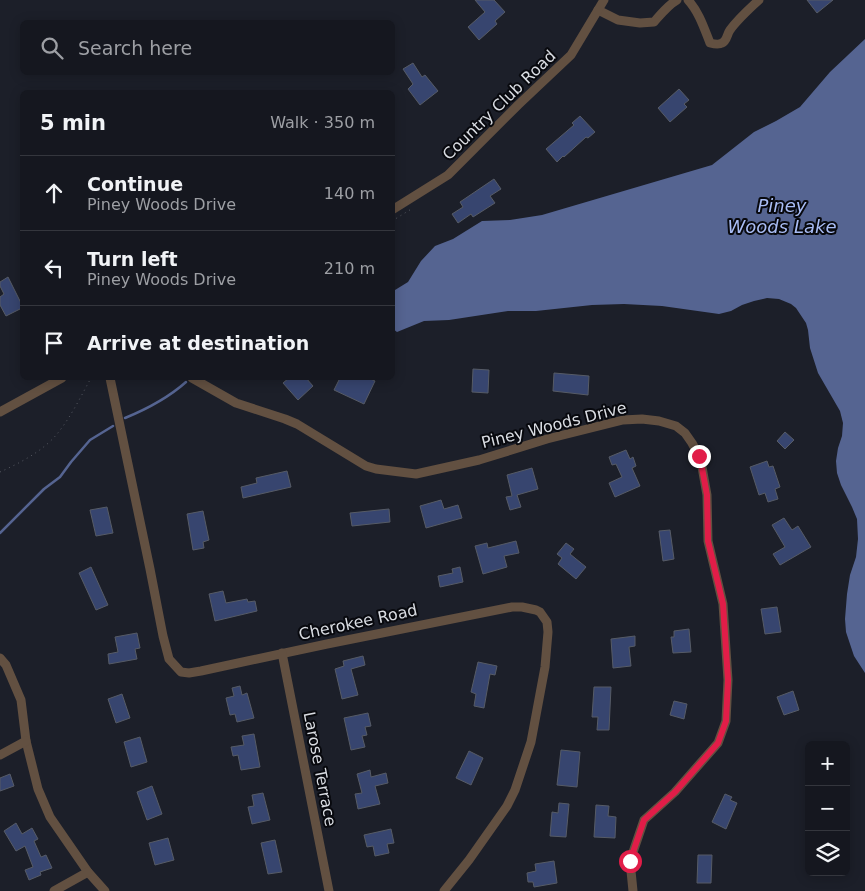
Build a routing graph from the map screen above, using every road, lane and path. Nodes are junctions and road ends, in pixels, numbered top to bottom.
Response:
1 (604, 0) edge
2 (677, 0) edge
3 (688, 0) edge
4 (759, 0) edge
5 (598, 10) junction
6 (395, 208) edge
7 (58, 380) edge
8 (90, 380) edge
9 (110, 380) edge
10 (196, 380) edge
11 (0, 412) edge
12 (0, 472) edge
13 (282, 654) junction
14 (0, 658) edge
15 (26, 741) junction
16 (0, 755) edge
17 (88, 872) junction
18 (54, 891) edge
19 (105, 891) edge
20 (329, 891) edge
21 (444, 891) edge
22 (633, 891) edge

1 - 5 street, Country Club Road
2 - 5 street
3 - 4 street
5 - 6 street, Country Club Road
7 - 11 street
8 - 12 path
9 - 13 street, Cherokee Road
10 - 22 street, Piney Woods Drive
13 - 20 street, Larose Terrace
13 - 21 street, Cherokee Road
14 - 15 street
15 - 16 street
15 - 17 street
17 - 18 street
17 - 19 street

